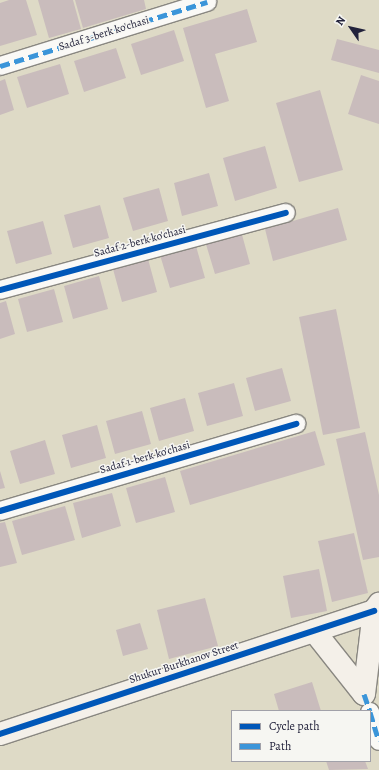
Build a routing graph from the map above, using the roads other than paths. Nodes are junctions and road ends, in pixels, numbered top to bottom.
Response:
1 (208, 2) dead end
2 (0, 66) edge
3 (286, 213) dead end
4 (0, 290) edge
5 (296, 424) dead end
6 (0, 511) edge
7 (376, 607) edge
8 (314, 630) junction
9 (371, 701) edge
10 (0, 734) edge
11 (379, 741) edge

1 - 2 street, Sadaf 3-berk ko'chasi
3 - 4 street, Sadaf 2-berk ko'chasi
5 - 6 street, Sadaf 1-berk ko'chasi
7 - 8 street, Shukur Burkhanov Street
7 - 9 street, Shukur Burkhanov Street
8 - 9 street
8 - 10 street, Shukur Burkhanov Street
9 - 11 street

